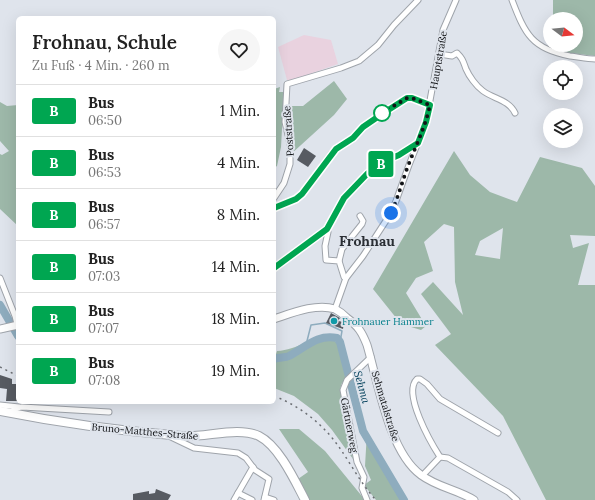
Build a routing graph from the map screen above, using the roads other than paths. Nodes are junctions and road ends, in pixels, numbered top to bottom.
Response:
1 (418, 0) edge
2 (456, 0) edge
3 (512, 0) edge
4 (439, 54) junction
5 (595, 59) edge
6 (430, 105) junction
7 (515, 113) dead end
8 (418, 143) junction
9 (276, 195) edge
10 (276, 207) edge
11 (360, 216) dead end
12 (327, 229) junction
13 (339, 261) junction
14 (276, 267) edge
15 (0, 278) edge
16 (346, 278) junction
17 (335, 309) junction
18 (276, 318) edge
19 (16, 325) edge
20 (3, 328) edge
21 (371, 357) junction
22 (0, 405) edge
23 (22, 407) junction
24 (0, 411) edge
25 (109, 412) dead end
26 (9, 413) junction
27 (498, 433) dead end
28 (170, 434) junction
29 (440, 457) junction
30 (254, 468) junction
31 (422, 476) junction
32 (238, 493) junction
33 (264, 498) edge
34 (234, 500) edge
35 (252, 500) edge
36 (274, 500) edge
37 (305, 500) edge
38 (367, 500) edge
39 (474, 500) edge
40 (517, 500) edge

1 - 9 street, Poststraße
2 - 4 street, Hauptstraße
3 - 5 street
4 - 6 street, Hauptstraße
4 - 7 street
6 - 8 street, Hauptstraße
6 - 10 street
8 - 12 street
8 - 16 street, Hauptstraße
11 - 13 street
12 - 13 street
12 - 14 street
13 - 16 street
15 - 19 street
16 - 17 street, Hauptstraße
17 - 18 main road
17 - 21 main road, Sehmatalstraße
19 - 20 main road
21 - 31 main road, Sehmatalstraße
21 - 38 street, Gärtnerweg
22 - 23 street
23 - 25 street
23 - 26 street
24 - 26 main road, Bruno-Matthes-Straße
26 - 28 main road, Bruno-Matthes-Straße
27 - 29 street
28 - 30 street
28 - 37 main road, Bruno-Matthes-Straße
29 - 31 street
29 - 40 street
30 - 32 street
30 - 33 street
31 - 39 main road, Sehmatalstraße
32 - 34 street
32 - 35 street
33 - 36 street

